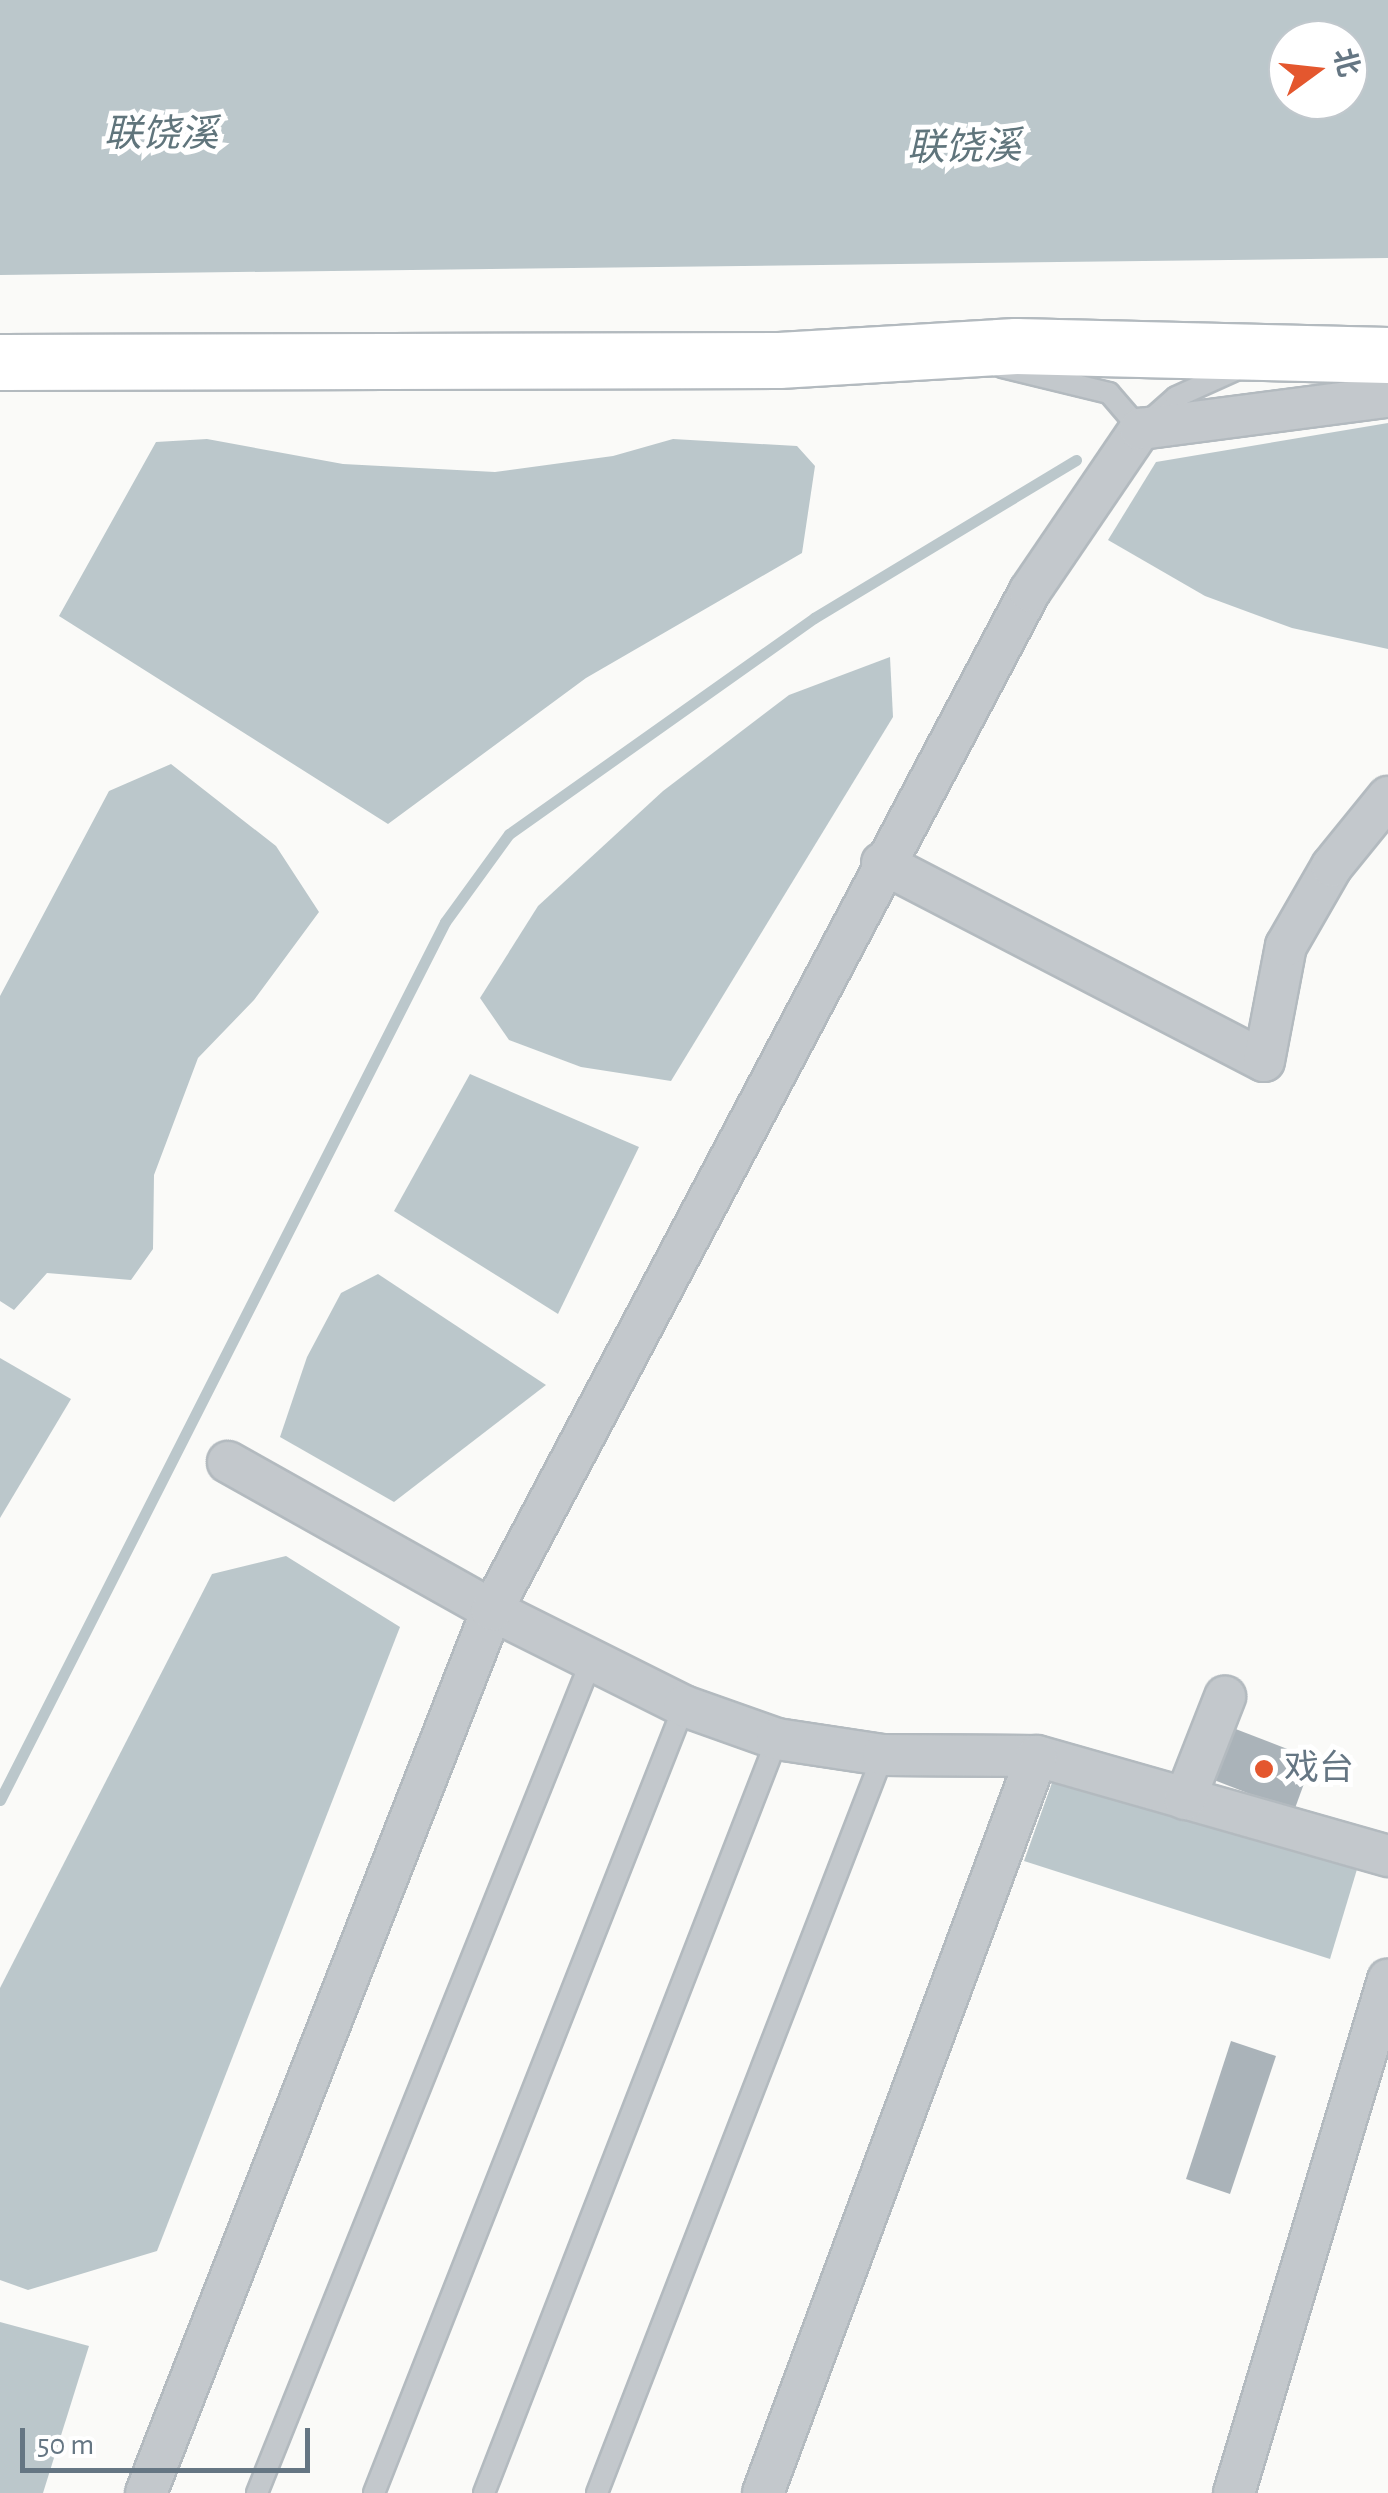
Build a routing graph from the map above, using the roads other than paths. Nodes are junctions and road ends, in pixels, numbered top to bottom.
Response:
1 (940, 352) junction
2 (1278, 352) junction
3 (1388, 355) edge
4 (0, 362) edge
5 (1388, 397) edge
6 (1140, 429) junction
7 (1388, 797) edge
8 (882, 864) junction
9 (228, 1462) dead end
10 (492, 1610) junction
11 (592, 1658) junction
12 (1225, 1698) dead end
13 (684, 1706) junction
14 (777, 1739) junction
15 (883, 1755) junction
16 (1037, 1756) junction
17 (1185, 1799) junction
18 (1388, 1856) edge
19 (1388, 1980) edge
20 (146, 2493) edge
21 (257, 2493) edge
22 (374, 2493) edge
23 (484, 2493) edge
24 (597, 2493) edge
25 (764, 2493) edge
26 (1234, 2493) edge

1 - 2 street
1 - 4 street
1 - 6 lane
2 - 3 street
2 - 6 lane
5 - 6 street
6 - 8 street
7 - 8 street
8 - 10 street
9 - 10 street
10 - 11 street
10 - 20 street
11 - 13 street
11 - 21 lane
12 - 17 street
13 - 14 street
13 - 22 lane
14 - 15 street
14 - 23 lane
15 - 16 street
15 - 24 lane
16 - 17 street
16 - 25 street
17 - 18 street
19 - 26 street

